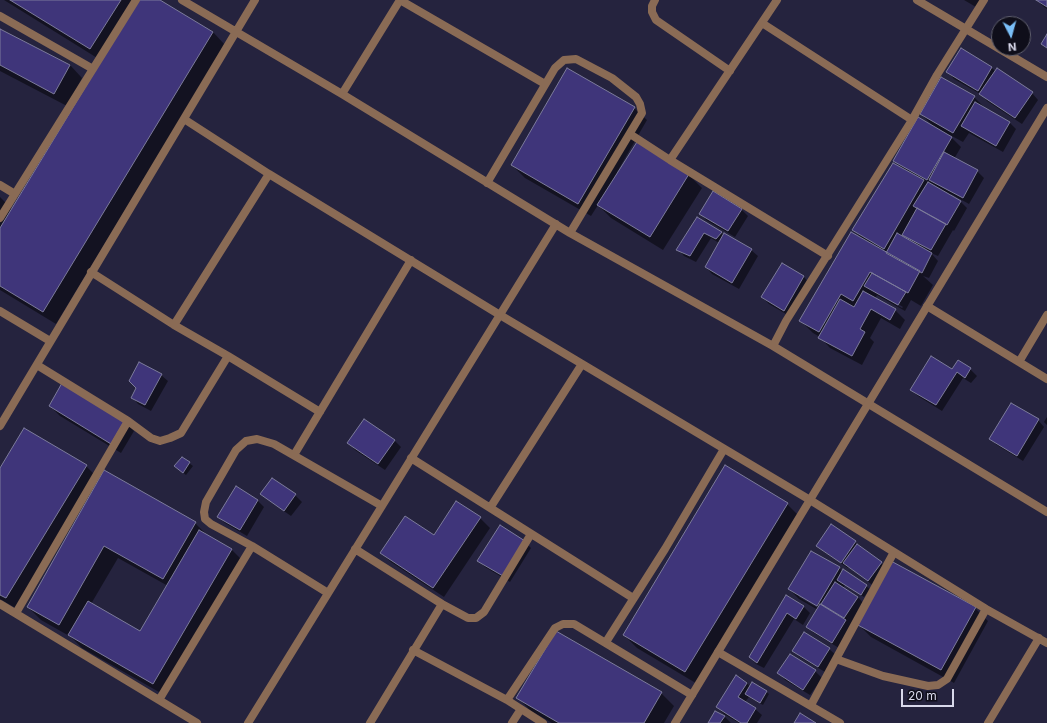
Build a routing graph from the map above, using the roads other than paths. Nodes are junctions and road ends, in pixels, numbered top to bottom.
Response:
1 (136, 0) edge
2 (182, 0) edge
3 (255, 0) edge
4 (400, 0) edge
5 (655, 0) edge
6 (778, 0) edge
7 (917, 0) edge
8 (984, 0) edge
9 (0, 16) edge
10 (762, 23) junction
11 (966, 29) junction
12 (235, 32) junction
13 (93, 69) junction
14 (730, 71) junction
15 (1047, 77) edge
16 (545, 84) junction
17 (342, 94) junction
18 (1047, 109) edge
19 (184, 119) junction
20 (912, 120) junction
21 (630, 134) junction
22 (670, 160) junction
23 (269, 174) junction
24 (487, 183) junction
25 (0, 185) edge
26 (14, 194) junction
27 (0, 218) edge
28 (556, 224) junction
29 (570, 233) junction
30 (828, 256) junction
31 (411, 260) junction
32 (91, 272) junction
33 (927, 306) junction
34 (0, 311) edge
35 (500, 315) junction
36 (1047, 315) edge
37 (174, 325) junction
38 (50, 341) junction
39 (773, 346) junction
40 (228, 356) junction
41 (1019, 362) junction
42 (582, 364) junction
43 (37, 365) junction
44 (1047, 379) edge
45 (868, 404) junction
46 (320, 412) junction
47 (128, 421) junction
48 (0, 426) edge
49 (724, 449) junction
50 (294, 455) junction
51 (411, 458) junction
52 (810, 500) junction
53 (382, 506) junction
54 (490, 508) junction
55 (1047, 512) edge
56 (531, 534) junction
57 (252, 546) junction
58 (355, 549) junction
59 (894, 552) junction
60 (328, 593) junction
61 (634, 598) junction
62 (0, 604) edge
63 (442, 604) junction
64 (986, 609) junction
65 (16, 613) junction
66 (1039, 638) junction
67 (606, 642) junction
68 (1047, 643) edge
69 (413, 650) junction
70 (718, 652) junction
71 (836, 659) junction
72 (692, 695) junction
73 (158, 700) junction
74 (507, 700) junction
75 (811, 705) junction
76 (521, 709) junction
77 (197, 723) edge
78 (248, 723) edge
79 (370, 723) edge
80 (512, 723) edge
81 (543, 723) edge
82 (675, 723) edge
83 (840, 723) edge
84 (988, 723) edge

1 - 13 street
2 - 12 street
3 - 12 street
4 - 16 street
4 - 17 street
5 - 14 street
6 - 10 street
7 - 11 street
8 - 11 street
9 - 13 street
10 - 14 street
10 - 20 street
11 - 15 street
11 - 20 street
12 - 17 street
12 - 19 street
13 - 26 street
14 - 22 street
16 - 21 street
16 - 24 street
17 - 24 street
18 - 33 street
19 - 23 street
19 - 32 street
20 - 30 street
21 - 22 street
21 - 29 street
22 - 30 street
23 - 31 street
23 - 37 street
24 - 28 street
25 - 26 street
26 - 27 street
28 - 29 street
28 - 35 street
29 - 39 street
30 - 39 street
31 - 35 street
31 - 46 street
32 - 37 street
32 - 38 street
33 - 41 street
33 - 45 street
34 - 38 street
35 - 42 street
35 - 51 street
36 - 41 street
37 - 40 street
38 - 43 street
39 - 45 street
40 - 46 street
40 - 47 street
41 - 44 street
42 - 49 street
42 - 54 street
43 - 47 street
43 - 48 street
45 - 52 street
45 - 55 street
46 - 50 street
47 - 65 street
49 - 52 street
49 - 61 street
50 - 53 street
50 - 57 street
51 - 53 street
51 - 54 street
52 - 59 street
52 - 70 street
53 - 58 street
54 - 56 street
56 - 61 street
56 - 63 street
57 - 60 street
57 - 73 street
58 - 60 street
58 - 63 street
59 - 64 street
59 - 71 street
60 - 78 street
61 - 67 street
62 - 65 street
63 - 69 street
64 - 66 street
64 - 71 street
65 - 73 street
66 - 68 street
66 - 84 street
67 - 72 street
67 - 74 street
69 - 74 street
69 - 79 street
70 - 72 street
70 - 75 street
71 - 75 street
72 - 82 street
73 - 77 street
74 - 76 street
75 - 83 street
76 - 80 street
76 - 81 street

